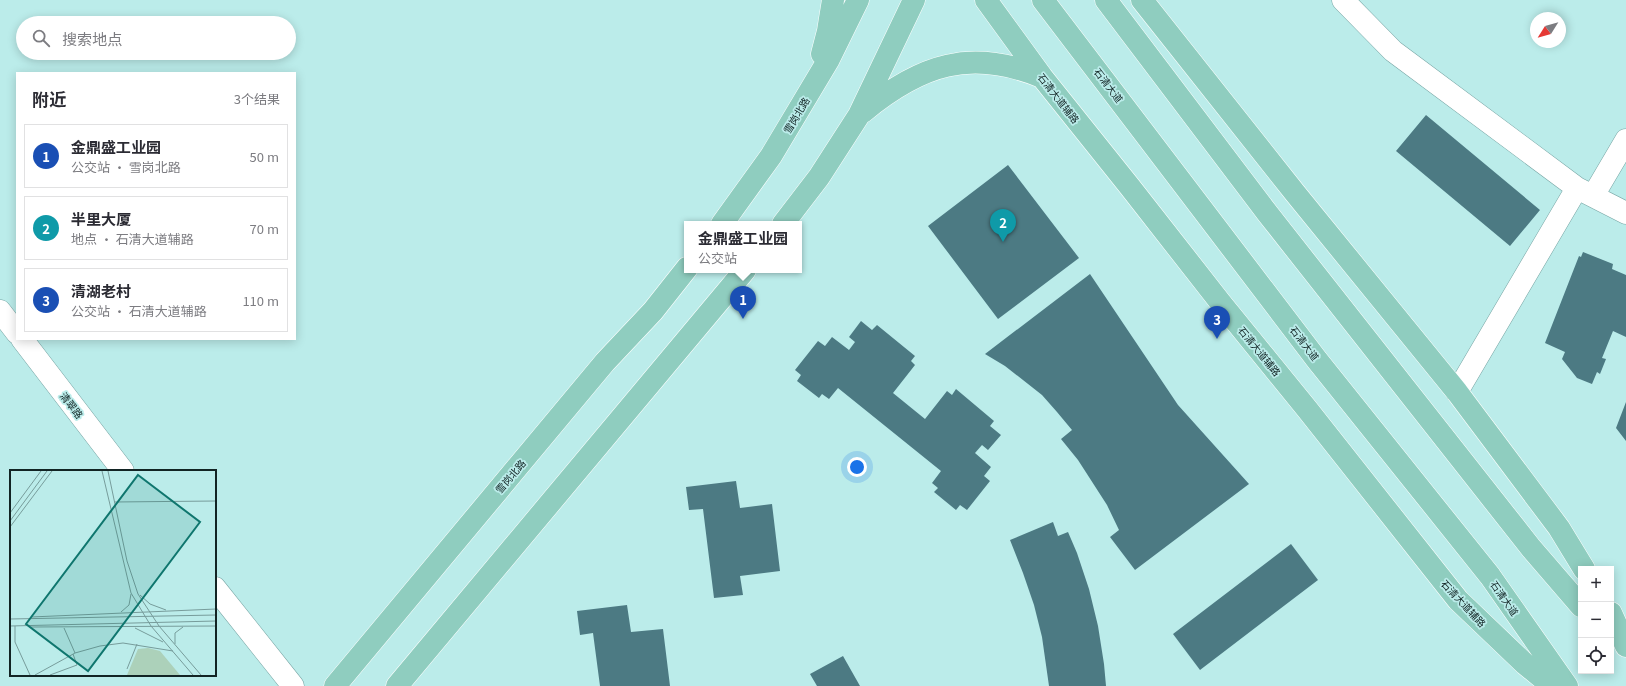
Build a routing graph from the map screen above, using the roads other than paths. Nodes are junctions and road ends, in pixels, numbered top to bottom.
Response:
1 (833, 0) edge
2 (858, 0) edge
3 (914, 0) edge
4 (986, 0) edge
5 (1043, 0) edge
6 (1106, 0) edge
7 (1142, 0) edge
8 (1343, 0) edge
9 (1042, 77) junction
10 (814, 85) junction
11 (859, 115) junction
12 (1626, 140) edge
13 (1585, 192) junction
14 (1626, 213) edge
15 (724, 221) edge
16 (785, 221) edge
17 (684, 272) edge
18 (743, 273) edge
19 (0, 311) edge
20 (16, 332) edge
21 (23, 340) edge
22 (1457, 392) junction
23 (122, 470) edge
24 (1582, 566) edge
25 (216, 589) edge
26 (1578, 603) edge
27 (1614, 620) edge
28 (1614, 645) edge
29 (1626, 646) edge
30 (1626, 659) edge
31 (293, 686) edge
32 (335, 686) edge
33 (397, 686) edge
34 (1552, 686) edge
35 (1567, 686) edge

1 - 10 main road
2 - 10 main road, 雪岗北路
3 - 11 main road
4 - 9 main road, 石清大道辅路
5 - 35 main road, 石清大道
6 - 26 main road
7 - 22 main road
8 - 13 street
9 - 11 main road
9 - 34 main road, 石清大道辅路
10 - 15 main road, 雪岗北路
11 - 16 main road
12 - 13 street
13 - 14 street
13 - 22 street
17 - 32 main road, 雪岗北路
18 - 33 main road
19 - 20 street
21 - 23 street, 清翠路
22 - 24 main road
25 - 31 street
27 - 29 main road
28 - 30 main road

